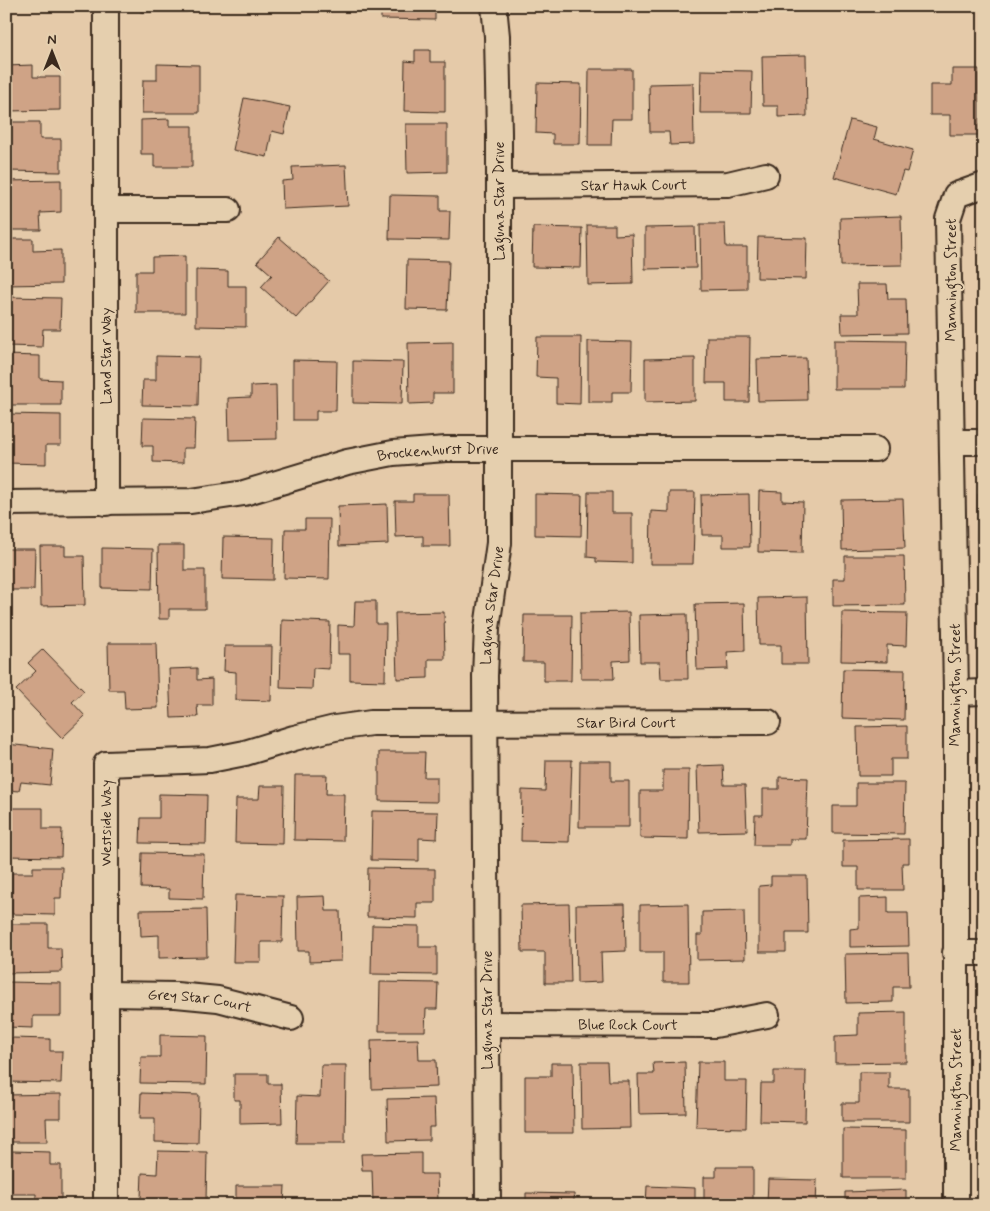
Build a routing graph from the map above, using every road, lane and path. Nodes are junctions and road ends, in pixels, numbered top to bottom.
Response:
1 (106, 6) edge
2 (494, 6) edge
3 (766, 175) dead end
4 (984, 185) edge
5 (500, 186) junction
6 (107, 210) junction
7 (228, 210) dead end
8 (953, 442) junction
9 (984, 442) edge
10 (500, 449) junction
11 (875, 449) dead end
12 (6, 503) edge
13 (106, 503) junction
14 (956, 692) junction
15 (984, 692) edge
16 (485, 722) junction
17 (768, 722) dead end
18 (955, 953) junction
19 (984, 953) edge
20 (106, 994) junction
21 (767, 1015) dead end
22 (291, 1018) dead end
23 (487, 1024) junction
24 (106, 1205) edge
25 (488, 1205) edge
26 (956, 1205) edge

1 - 6 street, Land Star Way
2 - 5 street, Laguna Star Drive
3 - 5 street, Star Hawk Court
4 - 8 street, Mannington Street
5 - 10 street, Laguna Star Drive
6 - 7 street
6 - 13 street, Land Star Way
8 - 9 street
8 - 14 street, Mannington Street
10 - 11 street, Brockenhurst Drive
10 - 13 street, Brockenhurst Drive
10 - 16 street, Laguna Star Drive
12 - 13 street, Brockenhurst Drive
14 - 15 street
14 - 18 street, Mannington Street
16 - 17 street, Star Bird Court
16 - 20 street, Westside Way
16 - 23 street, Laguna Star Drive
18 - 19 street
18 - 26 street, Mannington Street
20 - 22 street, Grey Star Court
20 - 24 street, Westside Way
21 - 23 street, Blue Rock Court
23 - 25 street, Laguna Star Drive

